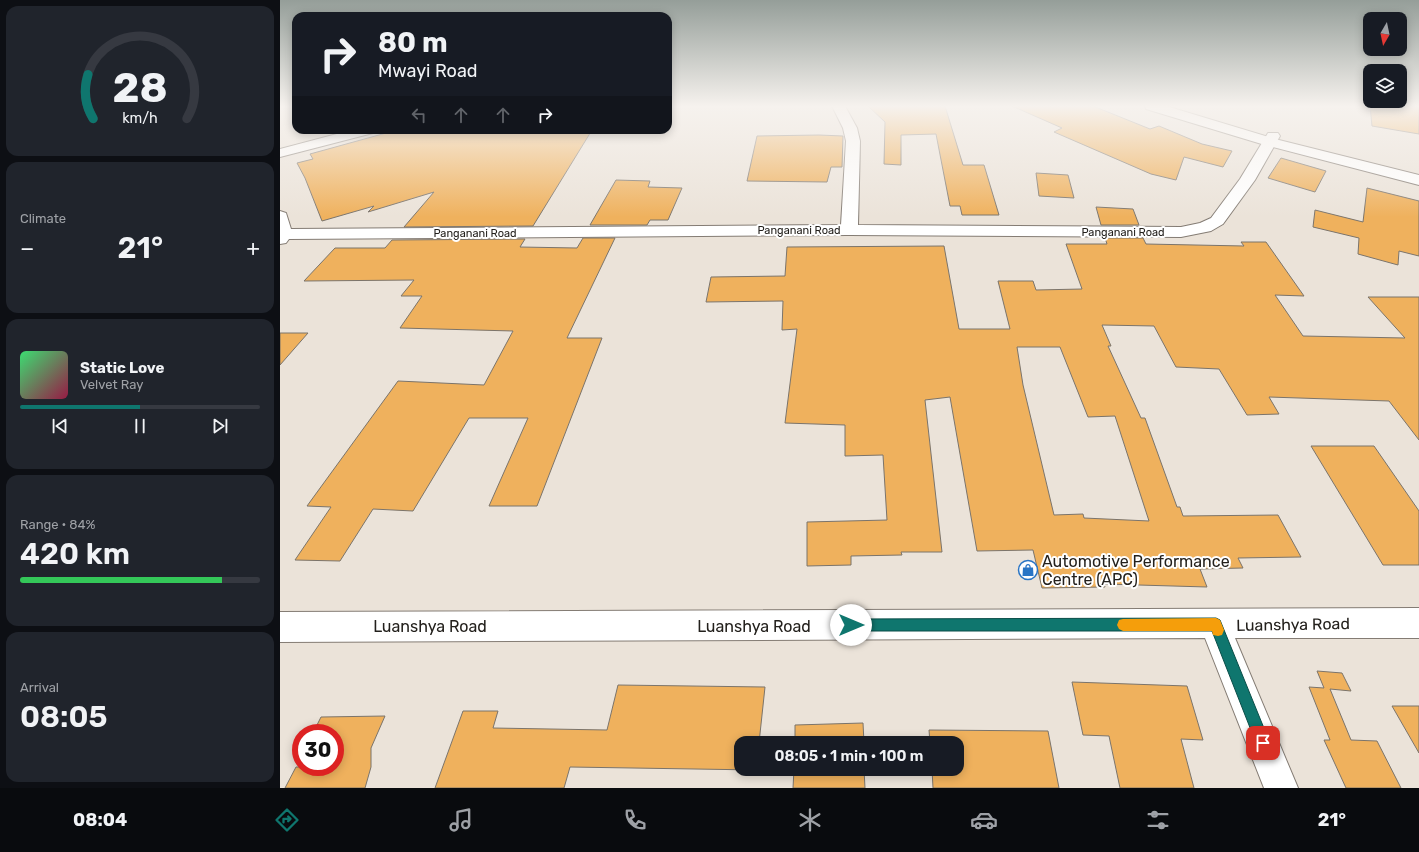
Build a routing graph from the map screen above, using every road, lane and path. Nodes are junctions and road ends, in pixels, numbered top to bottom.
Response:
1 (296, 143) edge
2 (319, 143) edge
3 (853, 143) edge
4 (1270, 143) edge
5 (1286, 143) edge
6 (1289, 143) edge
7 (280, 147) edge
8 (280, 153) edge
9 (1419, 171) edge
10 (1419, 180) edge
11 (280, 216) edge
12 (849, 230) junction
13 (282, 237) edge
14 (1419, 623) edge
15 (1216, 624) junction
16 (280, 627) edge
17 (1280, 788) edge

1 - 7 street
2 - 8 street
3 - 12 street
4 - 12 street, Panganani Road
5 - 10 street
6 - 9 street
11 - 13 street
12 - 13 street, Panganani Road
14 - 15 street, Luanshya Road
15 - 16 street, Luanshya Road
15 - 17 street

